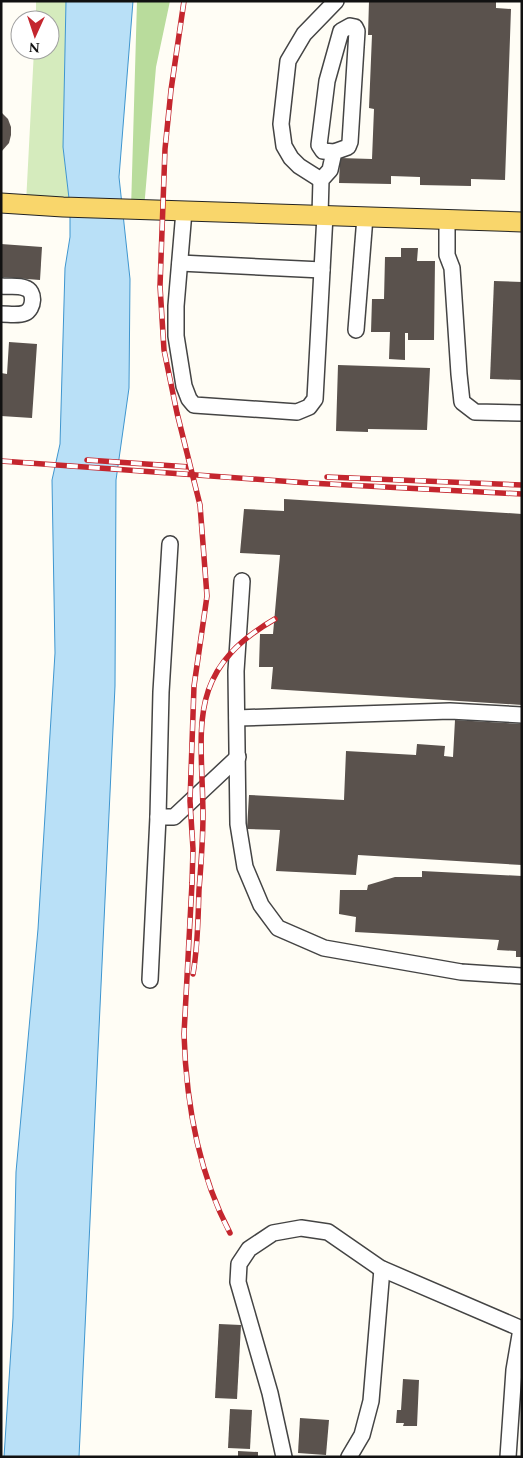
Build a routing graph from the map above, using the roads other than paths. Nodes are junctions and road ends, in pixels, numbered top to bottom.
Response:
1 (336, 1) edge
2 (334, 152) junction
3 (321, 180) junction
4 (1, 202) edge
5 (184, 211) junction
6 (322, 215) junction
7 (364, 217) junction
8 (446, 220) junction
9 (522, 222) edge
10 (180, 263) junction
11 (322, 270) junction
12 (1, 286) edge
13 (1, 314) edge
14 (356, 330) dead end
15 (522, 413) edge
16 (170, 544) dead end
17 (242, 581) dead end
18 (522, 715) edge
19 (237, 718) junction
20 (238, 757) junction
21 (158, 817) junction
22 (522, 976) edge
23 (150, 980) dead end
24 (382, 1269) junction
25 (522, 1329) edge
26 (284, 1457) edge
27 (350, 1457) edge
28 (508, 1457) edge

1 - 3 lane
2 - 2 lane
2 - 3 lane
3 - 6 lane
4 - 5 main road
5 - 6 main road
5 - 10 lane
6 - 7 main road
6 - 11 lane
7 - 8 main road
7 - 14 lane
8 - 9 main road
8 - 15 lane
10 - 11 lane
10 - 11 lane
12 - 13 lane
16 - 21 lane
17 - 19 lane
18 - 19 lane
19 - 20 lane
20 - 21 lane
20 - 22 lane
21 - 23 lane
24 - 25 lane
24 - 26 lane
24 - 27 lane
25 - 28 lane

